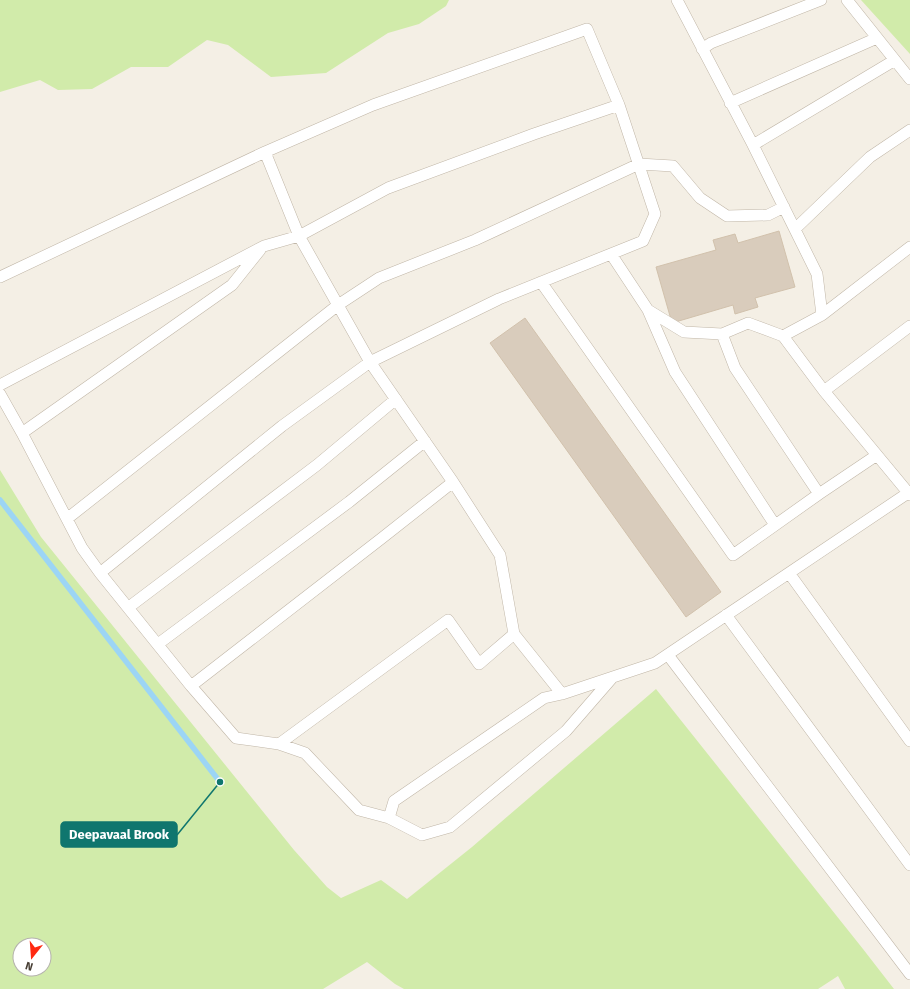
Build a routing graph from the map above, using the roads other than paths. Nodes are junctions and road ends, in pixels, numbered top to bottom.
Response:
1 (677, 0) edge
2 (821, 0) edge
3 (847, 0) edge
4 (877, 38) junction
5 (702, 48) junction
6 (895, 60) junction
7 (910, 79) edge
8 (730, 103) junction
9 (619, 106) junction
10 (910, 130) edge
11 (753, 145) junction
12 (265, 152) junction
13 (639, 164) junction
14 (784, 207) junction
15 (795, 229) junction
16 (299, 236) junction
17 (264, 246) junction
18 (910, 247) edge
19 (611, 254) junction
20 (0, 277) edge
21 (541, 282) junction
22 (338, 305) junction
23 (648, 310) junction
24 (822, 315) junction
25 (910, 326) edge
26 (722, 334) junction
27 (783, 336) junction
28 (370, 362) junction
29 (0, 385) edge
30 (824, 391) junction
31 (0, 394) edge
32 (396, 400) junction
33 (22, 433) junction
34 (425, 441) junction
35 (877, 455) junction
36 (453, 482) junction
37 (819, 494) junction
38 (909, 494) edge
39 (68, 518) junction
40 (775, 525) junction
41 (100, 573) junction
42 (789, 573) junction
43 (128, 606) junction
44 (726, 615) junction
45 (514, 634) junction
46 (158, 644) junction
47 (668, 655) junction
48 (612, 678) junction
49 (191, 686) junction
50 (562, 694) junction
51 (910, 741) edge
52 (279, 744) junction
53 (389, 818) junction
54 (910, 865) edge
55 (910, 974) edge

1 - 5 lane
2 - 5 lane
3 - 4 lane
4 - 6 lane
4 - 8 lane
5 - 8 lane
6 - 7 lane
6 - 11 lane
8 - 11 lane
9 - 12 lane
9 - 13 lane
9 - 16 lane
10 - 15 lane
11 - 14 lane
12 - 16 lane
12 - 20 lane
13 - 14 lane
13 - 19 lane
13 - 22 lane
14 - 15 lane
15 - 24 lane
16 - 17 lane
16 - 22 lane
17 - 29 lane
17 - 33 lane
18 - 24 lane
19 - 21 lane
19 - 23 lane
21 - 28 lane
21 - 40 lane
22 - 28 lane
22 - 39 lane
23 - 26 lane
23 - 40 lane
24 - 27 lane
25 - 30 lane
26 - 27 lane
26 - 37 lane
27 - 30 lane
28 - 32 lane
28 - 41 lane
30 - 35 lane
31 - 33 lane
32 - 34 lane
32 - 43 lane
33 - 39 lane
34 - 36 lane
34 - 46 lane
35 - 37 lane
35 - 38 lane
36 - 45 lane
36 - 49 lane
37 - 40 lane
38 - 42 lane
39 - 41 lane
41 - 43 lane
42 - 44 lane
42 - 51 lane
43 - 46 lane
44 - 47 lane
44 - 54 lane
45 - 50 lane
45 - 52 lane
46 - 49 lane
47 - 48 lane
47 - 55 lane
48 - 50 lane
48 - 53 lane
49 - 52 lane
50 - 53 lane
52 - 53 lane

